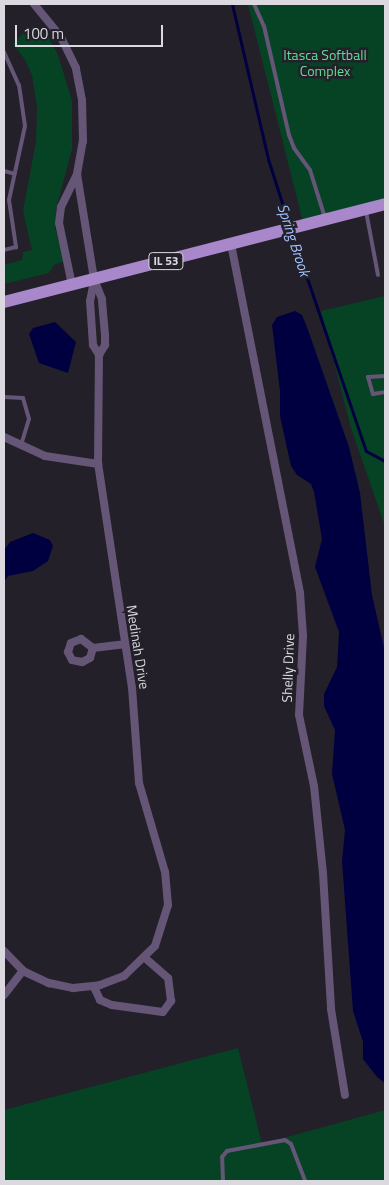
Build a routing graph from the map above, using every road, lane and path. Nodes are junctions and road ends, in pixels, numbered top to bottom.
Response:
1 (34, 4) edge
2 (254, 4) edge
3 (4, 52) edge
4 (4, 171) edge
5 (15, 174) junction
6 (77, 174) junction
7 (385, 204) edge
8 (366, 210) junction
9 (326, 220) junction
10 (231, 244) junction
11 (4, 250) edge
12 (378, 275) dead end
13 (94, 279) junction
14 (72, 285) junction
15 (4, 302) edge
16 (99, 355) junction
17 (385, 376) edge
18 (385, 392) edge
19 (4, 397) edge
20 (4, 437) edge
21 (21, 446) junction
22 (98, 464) junction
23 (124, 644) junction
24 (93, 648) dead end
25 (4, 951) edge
26 (145, 958) junction
27 (23, 971) junction
28 (94, 986) junction
29 (4, 995) edge
30 (345, 1095) dead end
31 (223, 1181) edge
32 (305, 1181) edge

1 - 6 street
2 - 9 lane
3 - 5 lane
4 - 5 lane
5 - 11 lane
6 - 13 street
6 - 14 street
7 - 8 main road, IL 53
8 - 9 main road, IL 53
8 - 12 lane
9 - 10 main road, IL 53
10 - 13 main road, IL 53
10 - 30 street, Shelly Drive
13 - 14 main road, IL 53
13 - 16 street, Medinah Drive
13 - 16 street, Medinah Drive
14 - 15 main road, IL 53
16 - 22 street, Medinah Drive
17 - 18 lane
19 - 21 lane
20 - 21 street
21 - 22 street
22 - 23 street, Medinah Drive
23 - 24 street
23 - 26 street, Medinah Drive
25 - 27 street
26 - 28 street, Medinah Drive
26 - 28 street
27 - 28 street, Medinah Drive
27 - 29 street
31 - 32 lane

